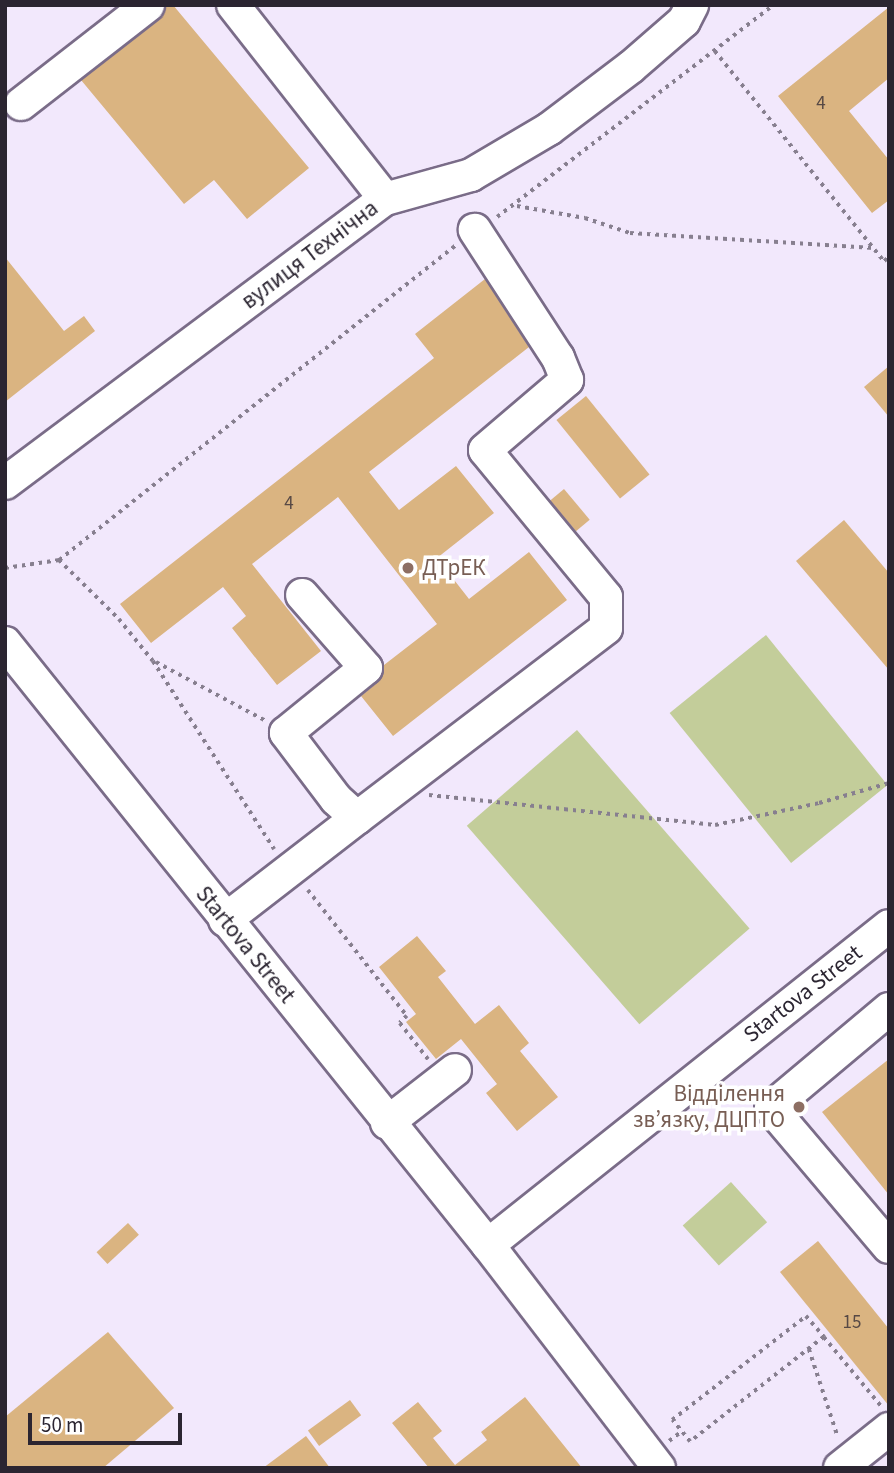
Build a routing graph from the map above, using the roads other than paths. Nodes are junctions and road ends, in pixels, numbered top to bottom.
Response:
1 (148, 5) edge
2 (233, 5) edge
3 (692, 5) edge
4 (21, 104) dead end
5 (385, 199) junction
6 (475, 230) road end
7 (5, 483) edge
8 (302, 595) dead end
9 (5, 643) edge
10 (357, 818) junction
11 (225, 920) junction
12 (889, 926) edge
13 (889, 951) edge
14 (889, 1009) edge
15 (449, 1074) road end
16 (387, 1123) junction
17 (889, 1247) edge
18 (494, 1254) junction
19 (889, 1429) edge
20 (843, 1465) edge
21 (659, 1468) edge

1 - 4 street
2 - 5 street
3 - 5 street, вулиця Технічна
5 - 7 street, вулиця Технічна
6 - 10 street
8 - 10 street
9 - 11 street, Startova Street
10 - 11 street
11 - 16 street, Startova Street
12 - 18 street, Startova Street
13 - 18 street, Startova Street
14 - 17 street
15 - 16 street
16 - 18 street, Startova Street
18 - 21 street, Startova Street
19 - 20 street

